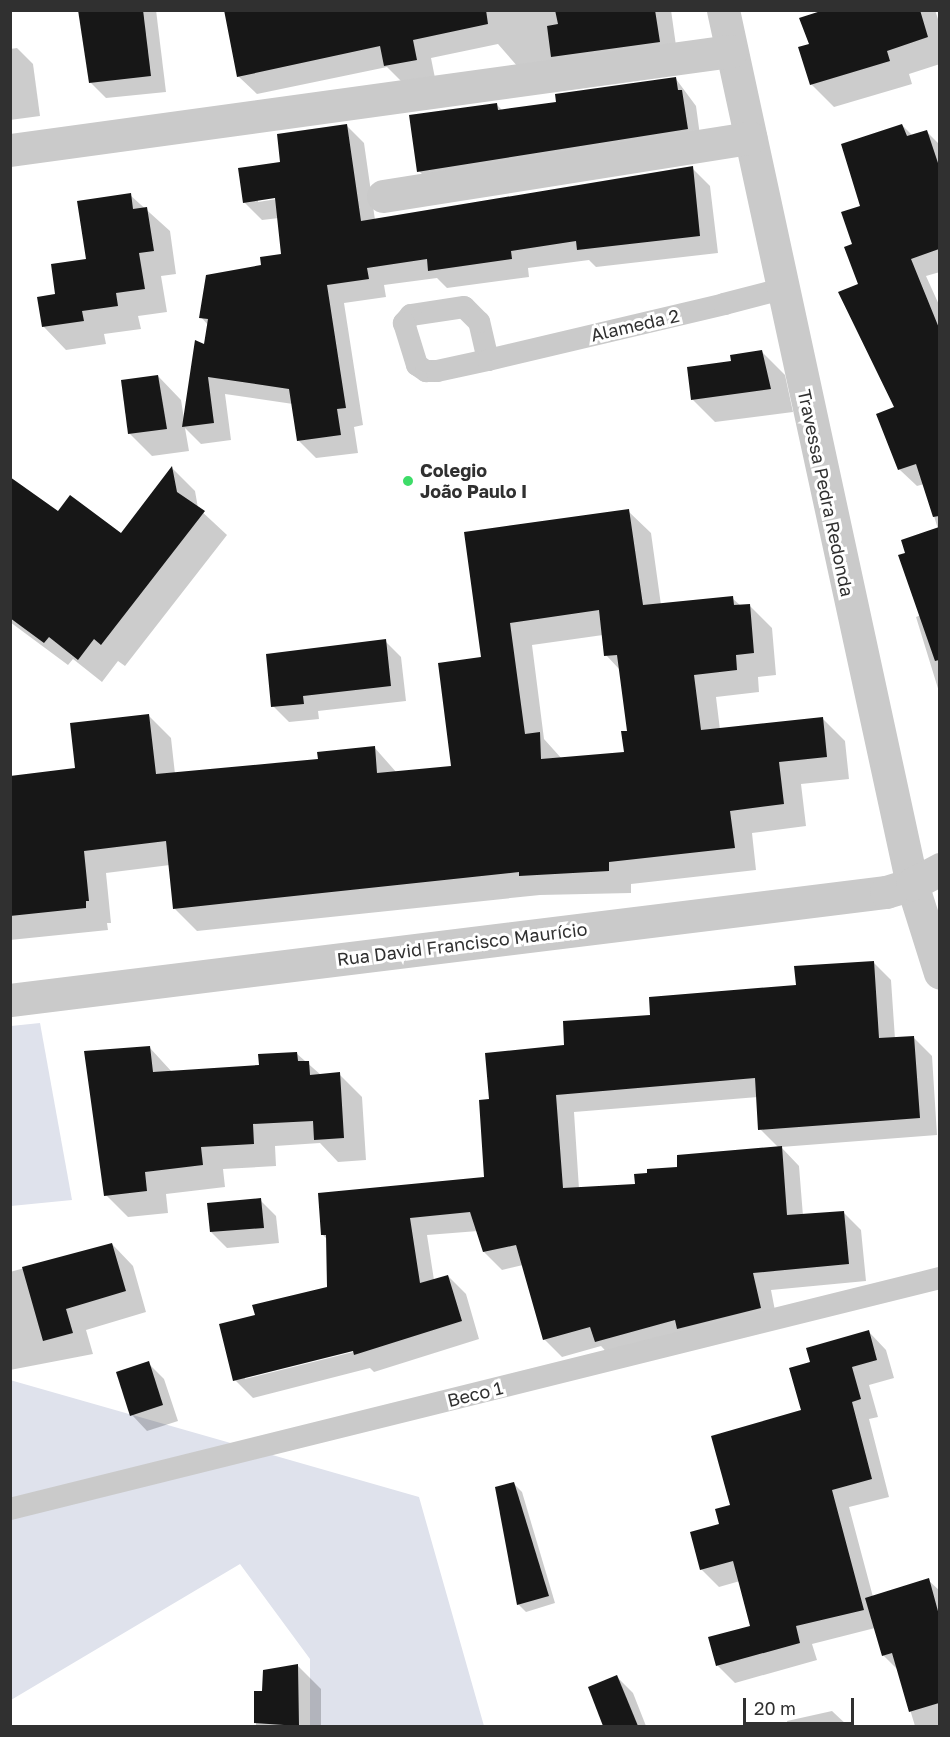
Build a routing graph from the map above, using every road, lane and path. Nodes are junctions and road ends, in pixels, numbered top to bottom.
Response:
1 (723, 10) edge
2 (731, 51) junction
3 (750, 138) junction
4 (10, 150) edge
5 (383, 196) dead end
6 (782, 289) junction
7 (488, 360) dead end
8 (926, 877) edge
9 (939, 974) edge
10 (10, 1000) edge
11 (939, 1278) edge
12 (10, 1509) edge

1 - 2 street, Travessa Pedra Redonda
2 - 3 street, Travessa Pedra Redonda
2 - 4 street
3 - 5 street
3 - 6 street, Travessa Pedra Redonda
6 - 7 lane, Alameda 2
6 - 8 street, Travessa Pedra Redonda
8 - 9 street, Travessa Pedra Redonda
8 - 10 street, Rua David Francisco Maurício
11 - 12 lane, Beco 1

